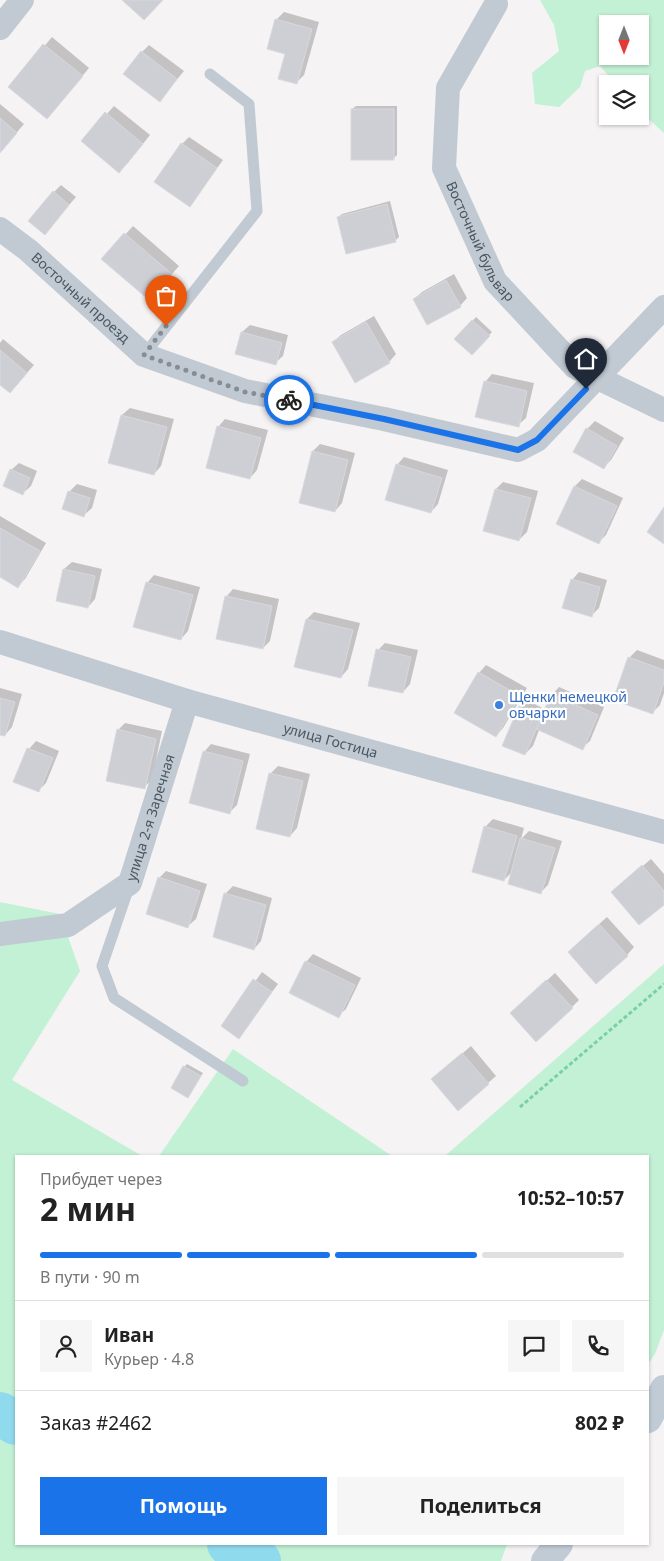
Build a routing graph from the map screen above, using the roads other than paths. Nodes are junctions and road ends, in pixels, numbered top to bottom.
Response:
1 (22, 0) edge
2 (496, 4) dead end
3 (0, 28) edge
4 (210, 74) dead end
5 (0, 229) edge
6 (664, 307) edge
7 (144, 355) junction
8 (598, 376) junction
9 (664, 410) edge
10 (0, 642) edge
11 (187, 701) junction
12 (664, 832) edge
13 (130, 883) junction
14 (0, 934) edge
15 (243, 1080) dead end
16 (664, 1389) edge
17 (649, 1417) edge
18 (558, 1545) edge
19 (546, 1561) edge

1 - 3 street
2 - 8 street, Восточный бульвар
4 - 7 lane
5 - 7 street, Восточный проезд
6 - 8 street, Восточный проезд
7 - 8 street, Восточный проезд
8 - 9 street, Восточный бульвар
10 - 11 street, улица Гостица
11 - 12 street, улица Гостица
11 - 13 street, улица 2-я Заречная
13 - 14 street, улица 2-я Заречная
13 - 15 lane
16 - 17 main road
18 - 19 main road

